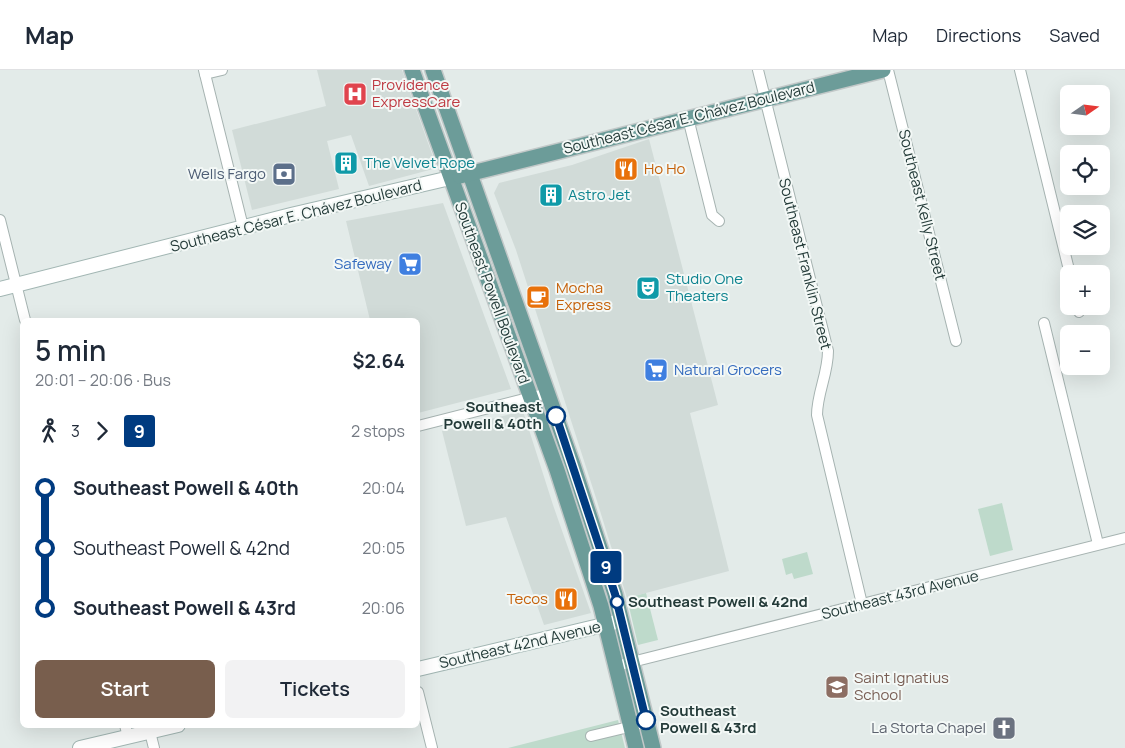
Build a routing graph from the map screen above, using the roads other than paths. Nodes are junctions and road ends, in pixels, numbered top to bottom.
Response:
1 (222, 70) edge
2 (412, 70) edge
3 (433, 70) edge
4 (758, 70) edge
5 (882, 70) edge
6 (888, 70) edge
7 (1020, 70) edge
8 (204, 72) edge
9 (765, 99) junction
10 (688, 118) junction
11 (469, 173) junction
12 (450, 178) junction
13 (0, 220) edge
14 (719, 221) dead end
15 (243, 227) junction
16 (1068, 265) edge
17 (16, 285) junction
18 (0, 289) edge
19 (24, 318) edge
20 (1044, 323) dead end
21 (956, 341) dead end
22 (548, 393) junction
23 (531, 398) junction
24 (420, 426) edge
25 (1125, 538) edge
26 (1098, 544) junction
27 (862, 604) junction
28 (622, 621) junction
29 (606, 625) junction
30 (632, 662) junction
31 (616, 666) junction
32 (420, 669) edge
33 (420, 700) edge
34 (647, 723) junction
35 (631, 726) junction
36 (166, 728) edge
37 (126, 731) edge
38 (150, 732) junction
39 (591, 736) dead end
40 (80, 748) edge
41 (154, 748) edge
42 (432, 748) edge
43 (636, 748) edge
44 (653, 748) edge

1 - 8 street
2 - 12 main road, Southeast Powell Boulevard
3 - 11 main road, Southeast Powell Boulevard
4 - 9 street, Southeast Franklin Street
5 - 9 main road, Southeast César E. Chávez Boulevard
6 - 21 street, Southeast Kelly Street
7 - 16 street
8 - 15 street
9 - 10 main road, Southeast César E. Chávez Boulevard
9 - 27 street, Southeast Franklin Street
10 - 11 main road, Southeast César E. Chávez Boulevard
10 - 14 street
11 - 12 main road, Southeast César E. Chávez Boulevard
11 - 22 main road, Southeast Powell Boulevard
12 - 15 main road, Southeast César E. Chávez Boulevard
12 - 23 main road, Southeast Powell Boulevard
13 - 17 street
15 - 17 main road, Southeast César E. Chávez Boulevard
17 - 18 main road, Southeast César E. Chávez Boulevard
17 - 19 street
20 - 26 street
22 - 23 street
22 - 28 main road, Southeast Powell Boulevard
23 - 24 street
23 - 29 main road, Southeast Powell Boulevard
25 - 26 street, Southeast 43rd Avenue
26 - 27 street, Southeast 43rd Avenue
27 - 30 street, Southeast 43rd Avenue
28 - 29 main road, Southeast 42nd Avenue
28 - 30 main road, Southeast Powell Boulevard
29 - 31 main road, Southeast Powell Boulevard
29 - 32 main road, Southeast 42nd Avenue
30 - 31 street, Southeast 43rd Avenue
30 - 34 main road, Southeast Powell Boulevard
31 - 35 main road, Southeast Powell Boulevard
33 - 42 street
34 - 35 street
34 - 44 main road, Southeast Powell Boulevard
35 - 39 street
35 - 43 main road, Southeast Powell Boulevard
36 - 38 main road
37 - 38 main road
37 - 40 main road
38 - 41 street

